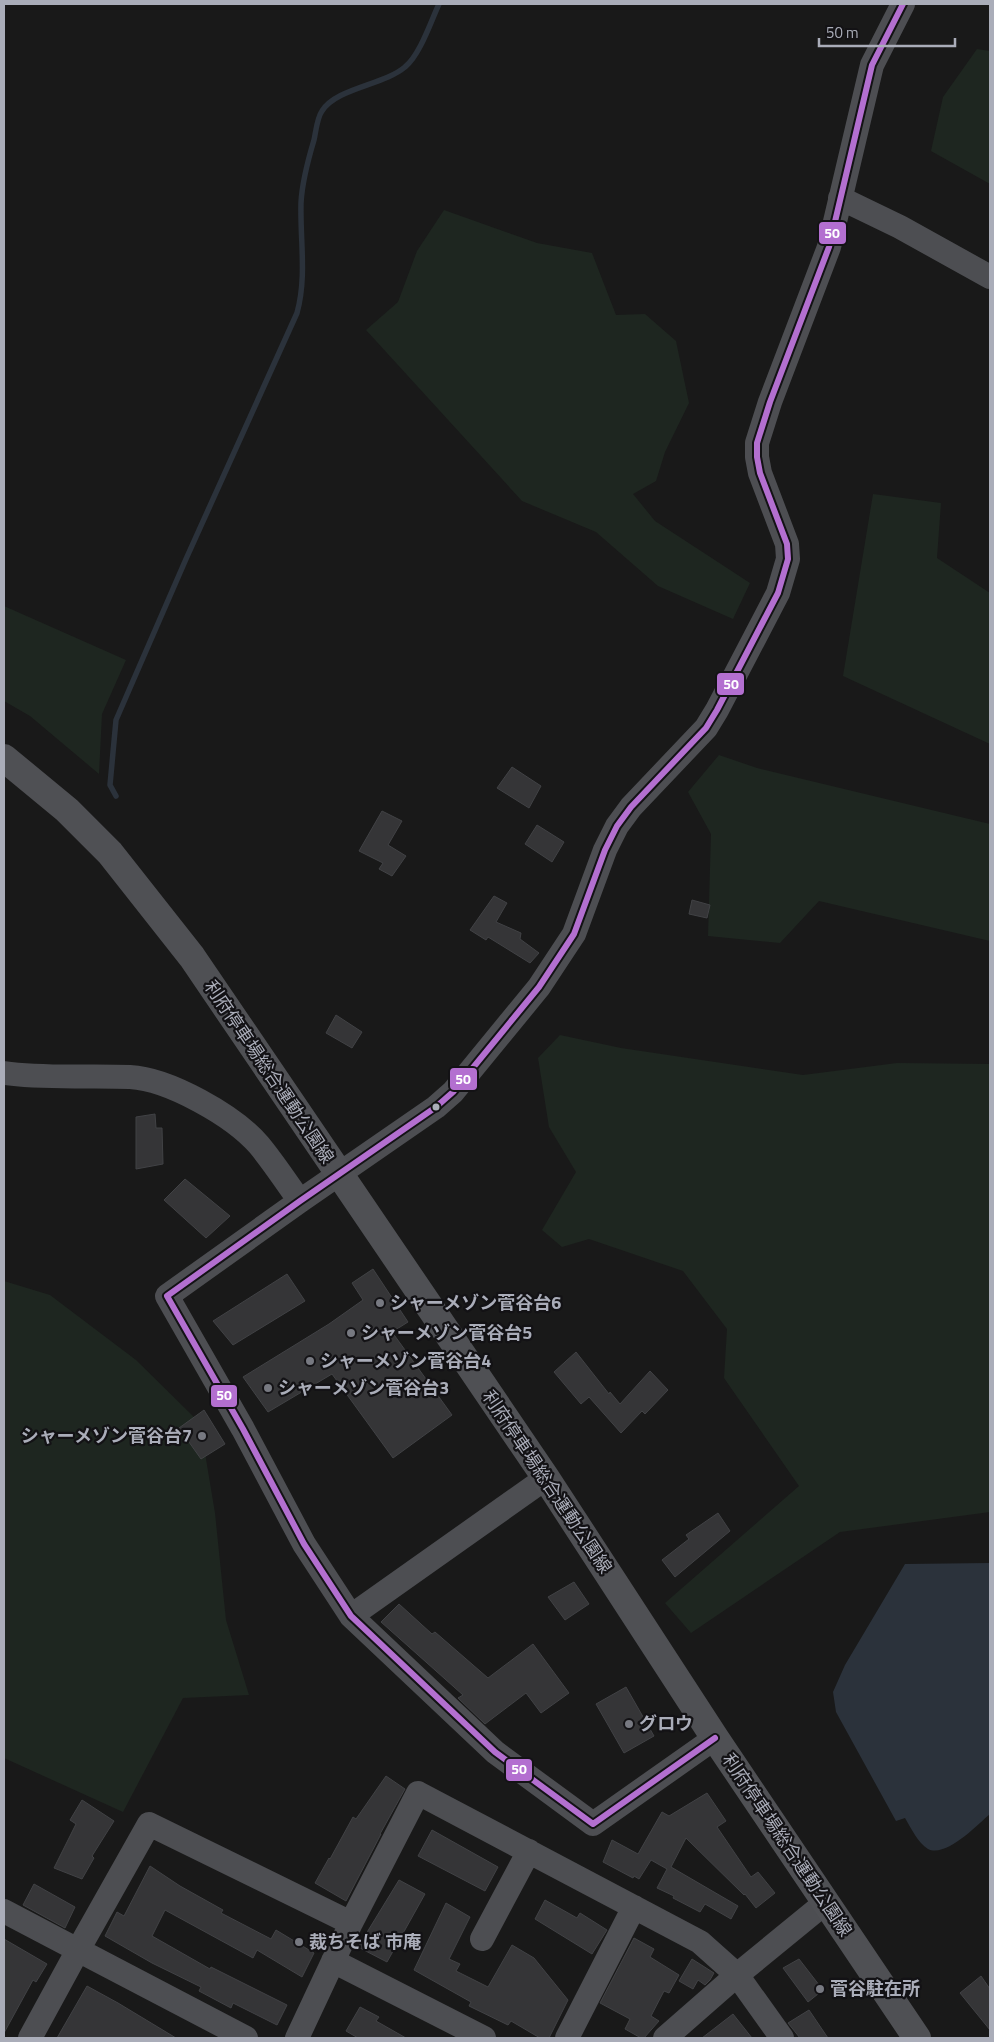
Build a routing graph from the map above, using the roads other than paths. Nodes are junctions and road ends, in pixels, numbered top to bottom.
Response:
1 (903, 4) edge
2 (840, 198) junction
3 (990, 276) edge
4 (4, 758) edge
5 (4, 1073) edge
6 (339, 1175) junction
7 (300, 1201) junction
8 (546, 1478) junction
9 (350, 1616) junction
10 (715, 1738) junction
11 (528, 1851) junction
12 (826, 1903) junction
13 (634, 1907) junction
14 (4, 1911) edge
15 (351, 1923) junction
16 (482, 1939) dead end
17 (78, 1950) junction
18 (333, 1961) junction
19 (737, 1975) junction
20 (30, 2038) edge
21 (246, 2038) edge
22 (297, 2038) edge
23 (484, 2038) edge
24 (567, 2038) edge
25 (665, 2038) edge
26 (782, 2038) edge
27 (917, 2038) edge

1 - 2 street
2 - 3 street
2 - 6 street
4 - 6 main road, 利府停車場総合運動公園線
5 - 7 street
6 - 7 street
6 - 8 main road, 利府停車場総合運動公園線
7 - 9 street
8 - 9 street
8 - 10 main road, 利府停車場総合運動公園線
9 - 10 street
10 - 12 main road, 利府停車場総合運動公園線
11 - 13 street
11 - 15 street
11 - 16 street
12 - 19 street
12 - 27 main road, 利府停車場総合運動公園線
13 - 19 street
13 - 24 street
14 - 17 street
15 - 17 street
15 - 18 street
17 - 20 street
17 - 21 street
18 - 22 street
18 - 23 street
19 - 25 street
19 - 26 street

